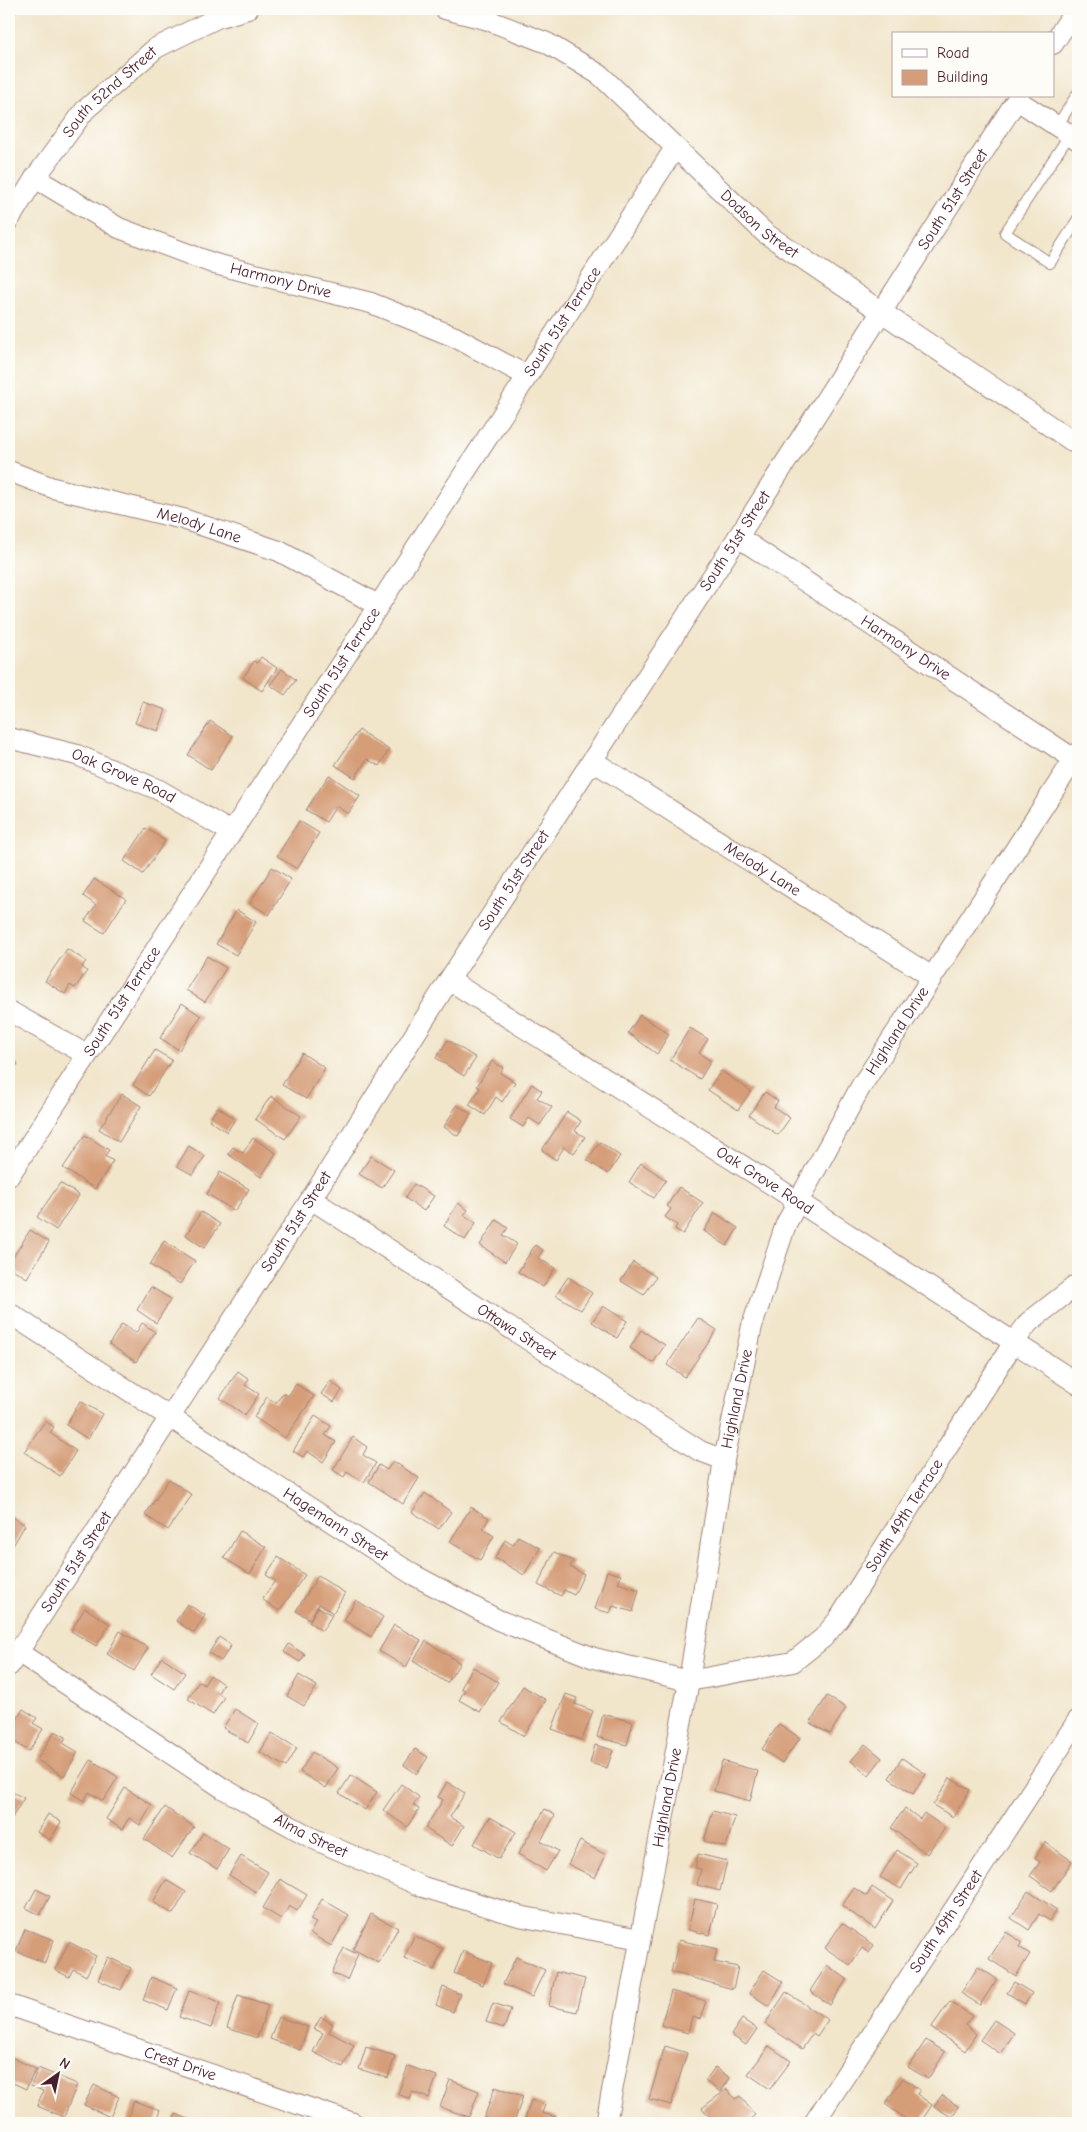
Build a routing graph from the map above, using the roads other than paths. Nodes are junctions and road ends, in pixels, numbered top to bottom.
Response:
1 (248, 9) edge
2 (444, 9) edge
3 (1076, 9) edge
4 (1054, 42) edge
5 (1078, 93) edge
6 (1018, 98) edge
7 (1068, 133) edge
8 (675, 148) junction
9 (35, 178) junction
10 (1078, 219) edge
11 (9, 220) edge
12 (881, 312) junction
13 (527, 376) junction
14 (1078, 445) edge
15 (9, 471) edge
16 (738, 537) junction
17 (378, 606) junction
18 (9, 738) edge
19 (1076, 756) edge
20 (592, 761) junction
21 (231, 832) junction
22 (932, 977) junction
23 (449, 980) junction
24 (9, 1011) edge
25 (87, 1055) junction
26 (9, 1176) edge
27 (311, 1199) junction
28 (796, 1202) junction
29 (1078, 1284) edge
30 (9, 1313) edge
31 (1014, 1342) junction
32 (1078, 1384) edge
33 (169, 1417) junction
34 (724, 1460) junction
35 (14, 1659) edge
36 (689, 1681) junction
37 (1078, 1720) edge
38 (640, 1939) junction
39 (9, 2004) edge
40 (353, 2123) edge
41 (606, 2123) edge
42 (814, 2123) edge

1 - 9 street, South 52nd Street
2 - 8 street, Dodson Street
3 - 4 street
5 - 7 lane
6 - 7 street
6 - 12 street, South 51st Street
7 - 10 lane
8 - 12 street, Dodson Street
8 - 13 street, South 51st Terrace
9 - 11 street, South 52nd Street
9 - 13 street, Harmony Drive
12 - 14 street, Dodson Street
12 - 16 street, South 51st Street
13 - 17 street, South 51st Terrace
15 - 17 street, Melody Lane
16 - 19 street, Harmony Drive
16 - 20 street, South 51st Street
17 - 21 street, South 51st Terrace
18 - 21 street, Oak Grove Road
19 - 22 street, Highland Drive
20 - 22 street, Melody Lane
20 - 23 street, South 51st Street
21 - 25 street, South 51st Terrace
22 - 28 street, Highland Drive
23 - 27 street, South 51st Street
23 - 28 street, Oak Grove Road
24 - 25 street
25 - 26 street, South 51st Terrace
27 - 33 street, South 51st Street
27 - 34 street, Ottawa Street
28 - 31 street, Oak Grove Road
28 - 34 street, Highland Drive
29 - 31 street, South 49th Terrace
30 - 33 street, Hagemann Street
31 - 32 street, Oak Grove Road
31 - 36 street, South 49th Terrace
33 - 35 street, South 51st Street
33 - 36 street, Hagemann Street
34 - 36 street, Highland Drive
35 - 38 street, Alma Street
36 - 38 street, Highland Drive
37 - 42 street, South 49th Street
38 - 41 street, Highland Drive
39 - 40 street, Crest Drive

